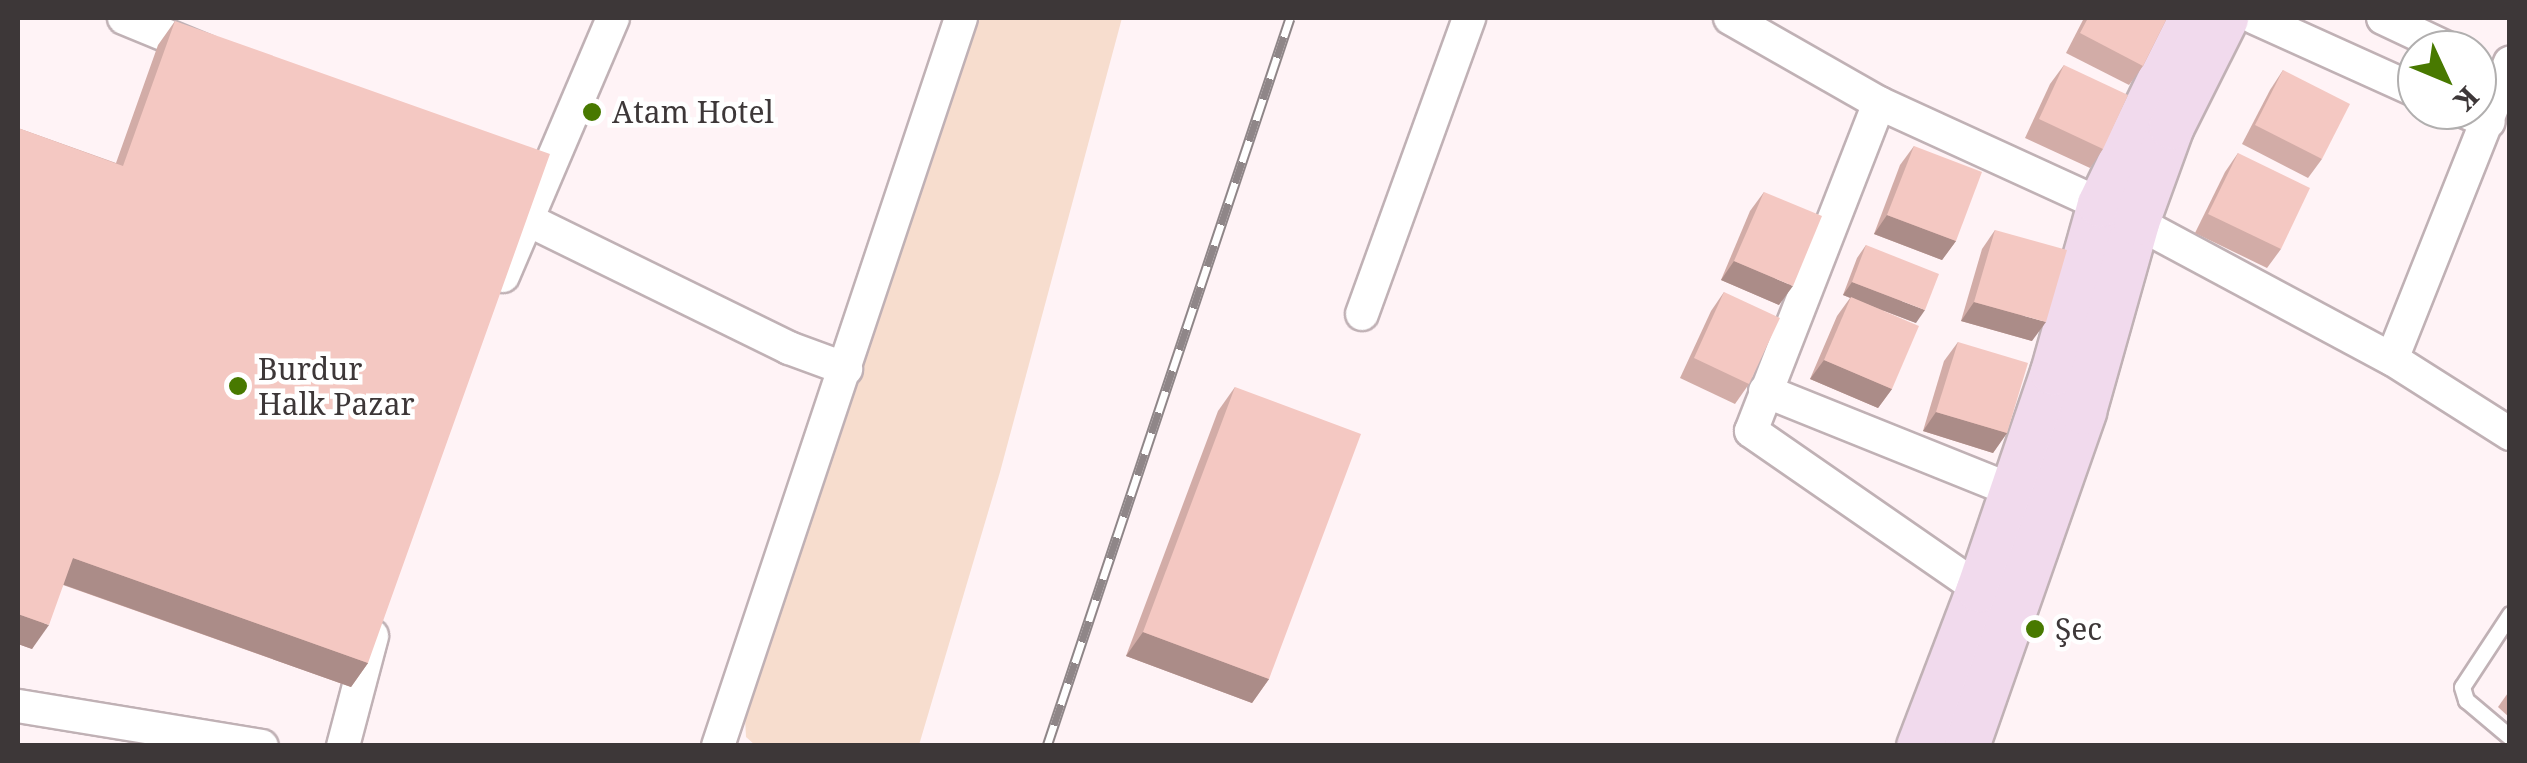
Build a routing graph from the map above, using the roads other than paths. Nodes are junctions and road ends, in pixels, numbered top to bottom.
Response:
1 (124, 18) edge
2 (613, 18) edge
3 (961, 18) edge
4 (1470, 18) edge
5 (1730, 18) edge
6 (2189, 18) edge
7 (2224, 18) edge
8 (2256, 18) edge
9 (2382, 18) edge
10 (2408, 30) edge
11 (236, 64) edge
12 (2397, 82) edge
13 (1878, 102) junction
14 (2478, 130) edge
15 (510, 166) edge
16 (546, 180) junction
17 (2118, 213) junction
18 (528, 220) junction
19 (492, 302) edge
20 (1362, 314) dead end
21 (2392, 359) junction
22 (846, 369) junction
23 (1764, 391) junction
24 (2510, 434) edge
25 (2011, 490) junction
26 (1979, 589) junction
27 (386, 597) edge
28 (2510, 614) edge
29 (18, 706) edge
30 (2510, 737) edge
31 (262, 746) edge
32 (343, 746) edge
33 (718, 746) edge
34 (1918, 746) edge
35 (1966, 746) edge

1 - 11 street
2 - 16 street
3 - 22 street
4 - 20 street
5 - 13 street
6 - 17 main road
7 - 17 main road
8 - 12 street
9 - 10 street
13 - 17 street
13 - 23 street
14 - 21 street
15 - 16 street
16 - 18 street
17 - 21 street
17 - 25 main road
17 - 35 main road
18 - 19 street
18 - 22 street
21 - 24 street
22 - 33 street
23 - 25 street
23 - 26 street
25 - 26 main road
26 - 34 main road
27 - 32 street
28 - 30 lane
29 - 31 street

